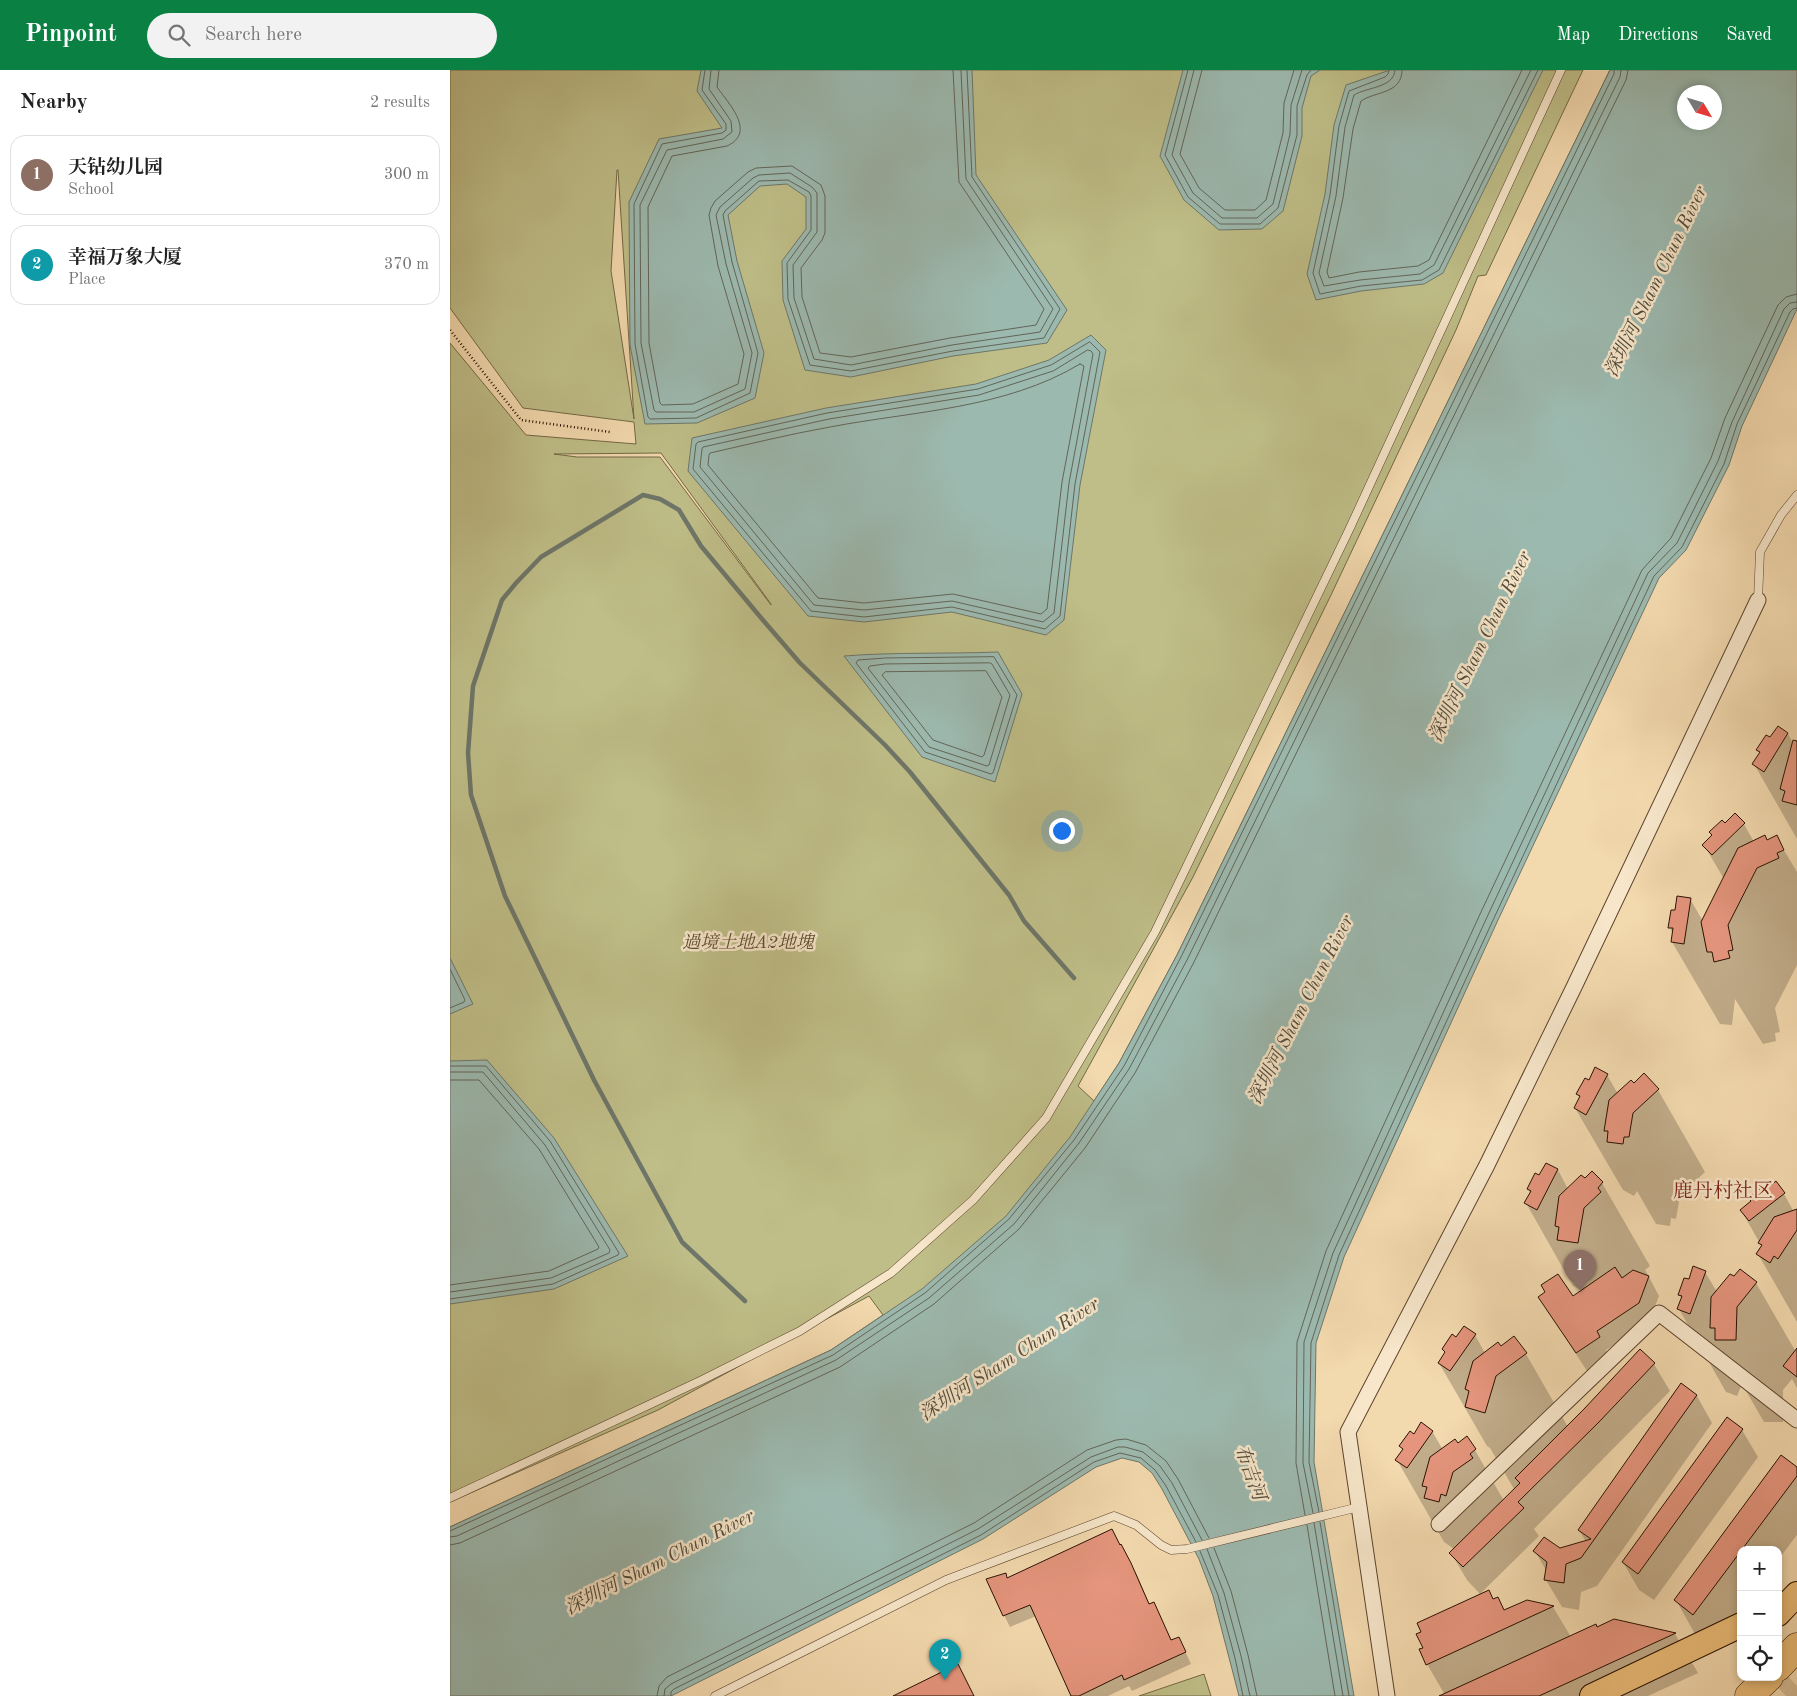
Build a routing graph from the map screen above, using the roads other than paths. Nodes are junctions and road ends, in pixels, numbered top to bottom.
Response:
1 (1561, 70) edge
2 (1797, 495) edge
3 (1758, 600) joint
4 (1797, 1420) edge
5 (450, 1498) edge
6 (1359, 1507) junction
7 (1439, 1524) dead end
8 (1797, 1593) edge
9 (1782, 1603) edge
10 (1782, 1610) edge
11 (1737, 1627) edge
12 (1737, 1642) edge
13 (1797, 1647) edge
14 (1782, 1664) edge
15 (1765, 1681) edge
16 (715, 1696) edge
17 (1387, 1696) edge
18 (1592, 1696) edge
19 (1617, 1696) edge
20 (1750, 1696) edge

1 - 5 lane
2 - 3 lane
3 - 6 street
4 - 7 street
6 - 16 lane
6 - 17 street
8 - 9 main road
8 - 10 main road
11 - 18 main road
12 - 19 main road
13 - 14 highway
15 - 20 highway

